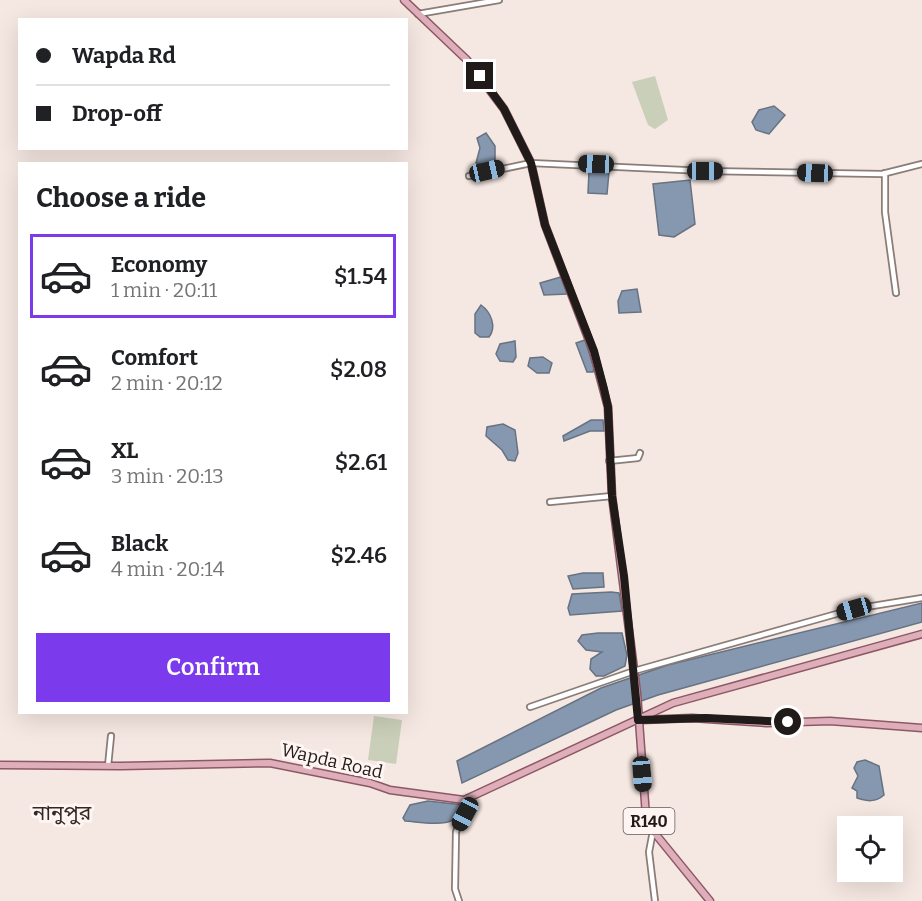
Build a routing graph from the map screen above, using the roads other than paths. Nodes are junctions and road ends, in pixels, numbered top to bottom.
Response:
1 (404, 0) edge
2 (499, 0) edge
3 (418, 14) junction
4 (531, 163) junction
5 (922, 164) edge
6 (885, 173) junction
7 (469, 176) dead end
8 (896, 293) dead end
9 (640, 453) dead end
10 (609, 461) junction
11 (612, 496) junction
12 (550, 502) dead end
13 (922, 598) edge
14 (922, 634) edge
15 (634, 671) junction
16 (530, 707) dead end
17 (638, 720) junction
18 (922, 728) edge
19 (111, 736) dead end
20 (0, 765) edge
21 (108, 766) junction
22 (469, 799) junction
23 (653, 831) junction
24 (459, 901) edge
25 (655, 901) edge
26 (710, 901) edge

1 - 3 main road, R140
2 - 3 street
3 - 4 main road, R140
4 - 6 street
4 - 7 street
4 - 10 main road, R140
5 - 6 street
6 - 8 street
9 - 10 street
10 - 11 main road, R140
11 - 12 street
11 - 15 main road, R140
13 - 15 street
14 - 17 main road
15 - 16 street
15 - 17 main road, R140
17 - 18 main road
17 - 22 main road
17 - 23 main road, R140
19 - 21 street
20 - 21 main road, Wapda Road
21 - 22 main road, Wapda Road
22 - 24 street
23 - 25 street
23 - 26 main road, R140

